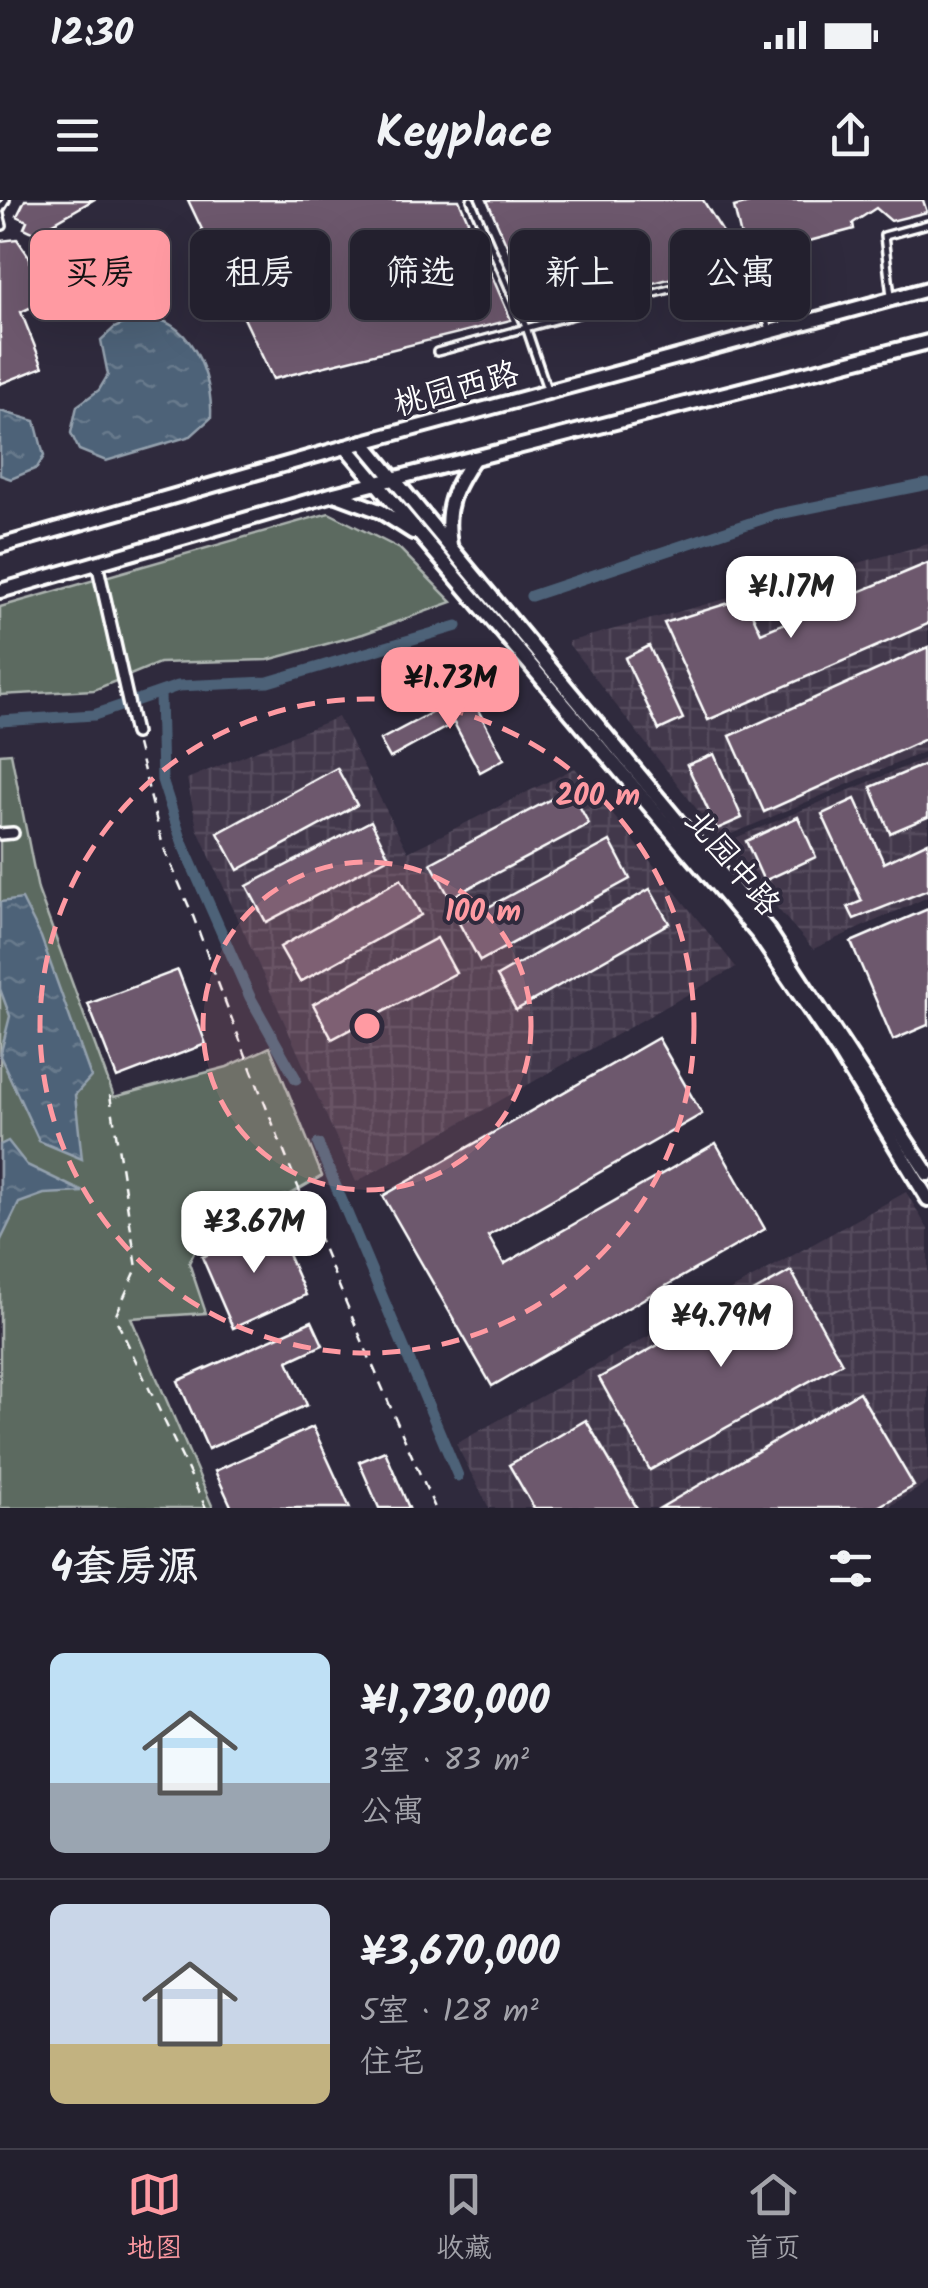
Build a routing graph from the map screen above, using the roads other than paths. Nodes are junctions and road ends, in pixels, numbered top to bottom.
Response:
1 (6, 200) edge
2 (471, 200) edge
3 (0, 212) edge
4 (928, 224) edge
5 (3, 226) dead end
6 (928, 288) edge
7 (892, 298) junction
8 (526, 328) junction
9 (771, 331) junction
10 (928, 342) edge
11 (437, 352) dead end
12 (548, 392) junction
13 (363, 442) junction
14 (346, 447) junction
15 (474, 458) junction
16 (394, 479) junction
17 (377, 483) junction
18 (334, 494) junction
19 (424, 539) junction
20 (0, 546) edge
21 (451, 548) junction
22 (97, 563) junction
23 (0, 591) edge
24 (135, 733) road end
25 (0, 834) edge
26 (12, 834) dead end
27 (928, 1174) edge
28 (928, 1199) edge

1 - 3 lane
2 - 8 lane
3 - 5 lane
4 - 7 lane
6 - 7 street, 桃园西路
7 - 9 street, 桃园西路
8 - 9 lane
8 - 11 lane
8 - 12 lane
9 - 12 street, 桃园西路
10 - 15 street
12 - 13 street, 桃园西路
13 - 14 street, 桃园西路
13 - 16 street, 北园中路
14 - 17 street, 北园中路
14 - 20 street, 桃园西路
15 - 16 street
15 - 21 street
16 - 17 street
16 - 21 street, 北园中路
17 - 18 street
17 - 19 street, 北园中路
18 - 19 street
18 - 22 street
19 - 28 street, 北园中路
21 - 27 street, 北园中路
22 - 23 street
22 - 24 street
25 - 26 street

